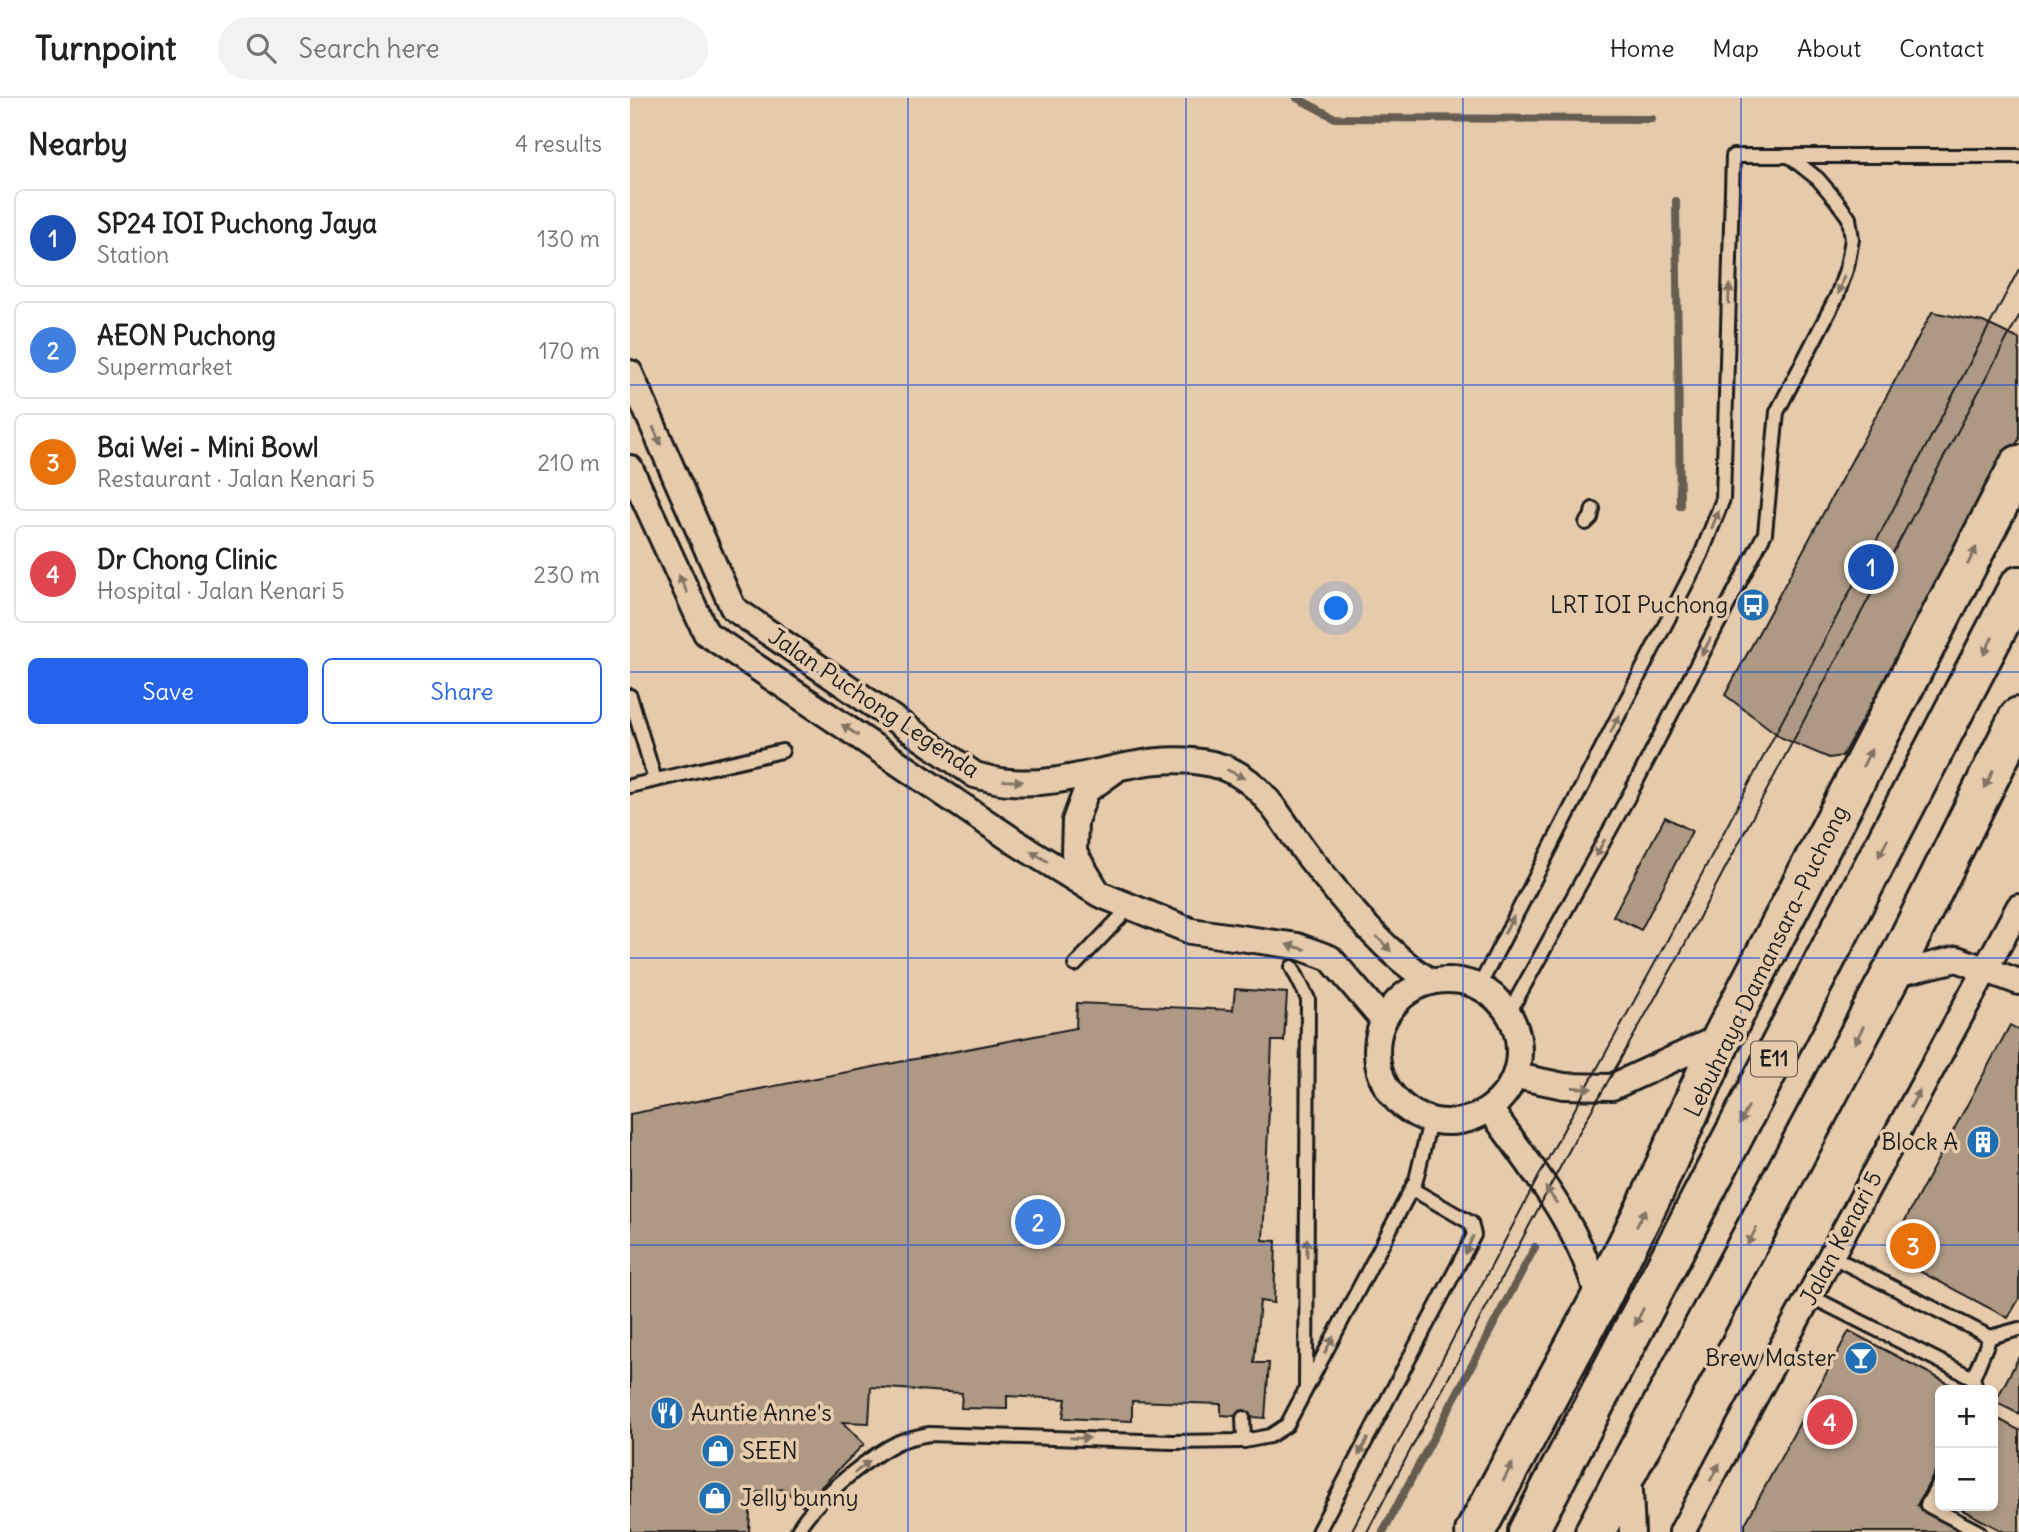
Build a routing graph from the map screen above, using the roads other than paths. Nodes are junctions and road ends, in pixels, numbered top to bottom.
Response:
1 (1789, 156) junction
2 (2019, 156) edge
3 (630, 373) edge
4 (2019, 465) edge
5 (630, 468) edge
6 (1593, 509) dead end
7 (1586, 523) dead end
8 (2019, 586) edge
9 (630, 696) edge
10 (2019, 717) edge
11 (782, 751) dead end
12 (1118, 768) junction
13 (655, 779) junction
14 (630, 786) edge
15 (1100, 894) junction
16 (1131, 906) junction
17 (2019, 907) edge
18 (1075, 965) dead end
19 (1292, 967) dead end
20 (1986, 967) junction
21 (1891, 975) junction
22 (1432, 982) junction
23 (2019, 982) edge
24 (1479, 987) junction
25 (1509, 1013) junction
26 (1383, 1020) junction
27 (1723, 1037) junction
28 (1516, 1076) junction
29 (1490, 1109) junction
30 (1430, 1121) junction
31 (1412, 1189) junction
32 (1830, 1256) junction
33 (1810, 1296) junction
34 (1599, 1301) junction
35 (2019, 1329) edge
36 (1990, 1337) junction
37 (1975, 1384) edge
38 (1306, 1390) junction
39 (1243, 1418) dead end
40 (1244, 1441) junction
41 (1629, 1468) junction
42 (1935, 1491) edge
43 (1935, 1509) edge
44 (1939, 1511) edge
45 (797, 1532) edge
46 (1318, 1532) edge
47 (1475, 1532) edge
48 (1528, 1532) edge
49 (1595, 1532) edge
50 (1632, 1532) edge
51 (1682, 1532) edge
52 (1979, 1532) edge

1 - 2 lane
24 -> 1 lane
1 -> 25 lane
3 -> 12 street, Jalan Puchong Legenda
27 -> 4 highway, Lebuhraya Damansara–Puchong / E11
15 -> 5 street, Jalan Puchong Legenda
6 - 7 lane
8 -> 48 highway, Lebuhraya Damansara–Puchong / E11
9 - 13 lane
10 -> 21 highway
11 - 13 lane
12 - 15 street
12 -> 22 street, Jalan Puchong Legenda
13 - 14 lane
15 - 16 street, Jalan Puchong Legenda
16 - 18 lane
26 -> 16 street, Jalan Puchong Legenda
17 - 20 street, Jalan Kenari 5
38 -> 19 lane
20 - 21 street
20 - 23 street
32 -> 20 street, Jalan Kenari 5
21 -> 41 highway
22 - 24 street
22 - 26 street
24 - 25 street
25 - 28 street
26 - 30 street
28 -> 27 street
34 -> 27 highway, Lebuhraya Damansara–Puchong / E11
28 - 29 street
29 - 30 street
34 -> 29 street
30 - 31 lane
38 -> 31 lane
31 -> 46 lane
32 - 33 street, Jalan Kenari 5
32 - 36 lane
33 - 37 lane
51 -> 33 street, Jalan Kenari 5
47 -> 34 highway, Lebuhraya Damansara–Puchong / E11
35 - 36 lane
36 - 37 lane
38 - 40 lane
39 - 40 lane
45 -> 40 lane
41 - 49 highway
41 - 50 street
42 - 43 lane
44 - 52 lane

